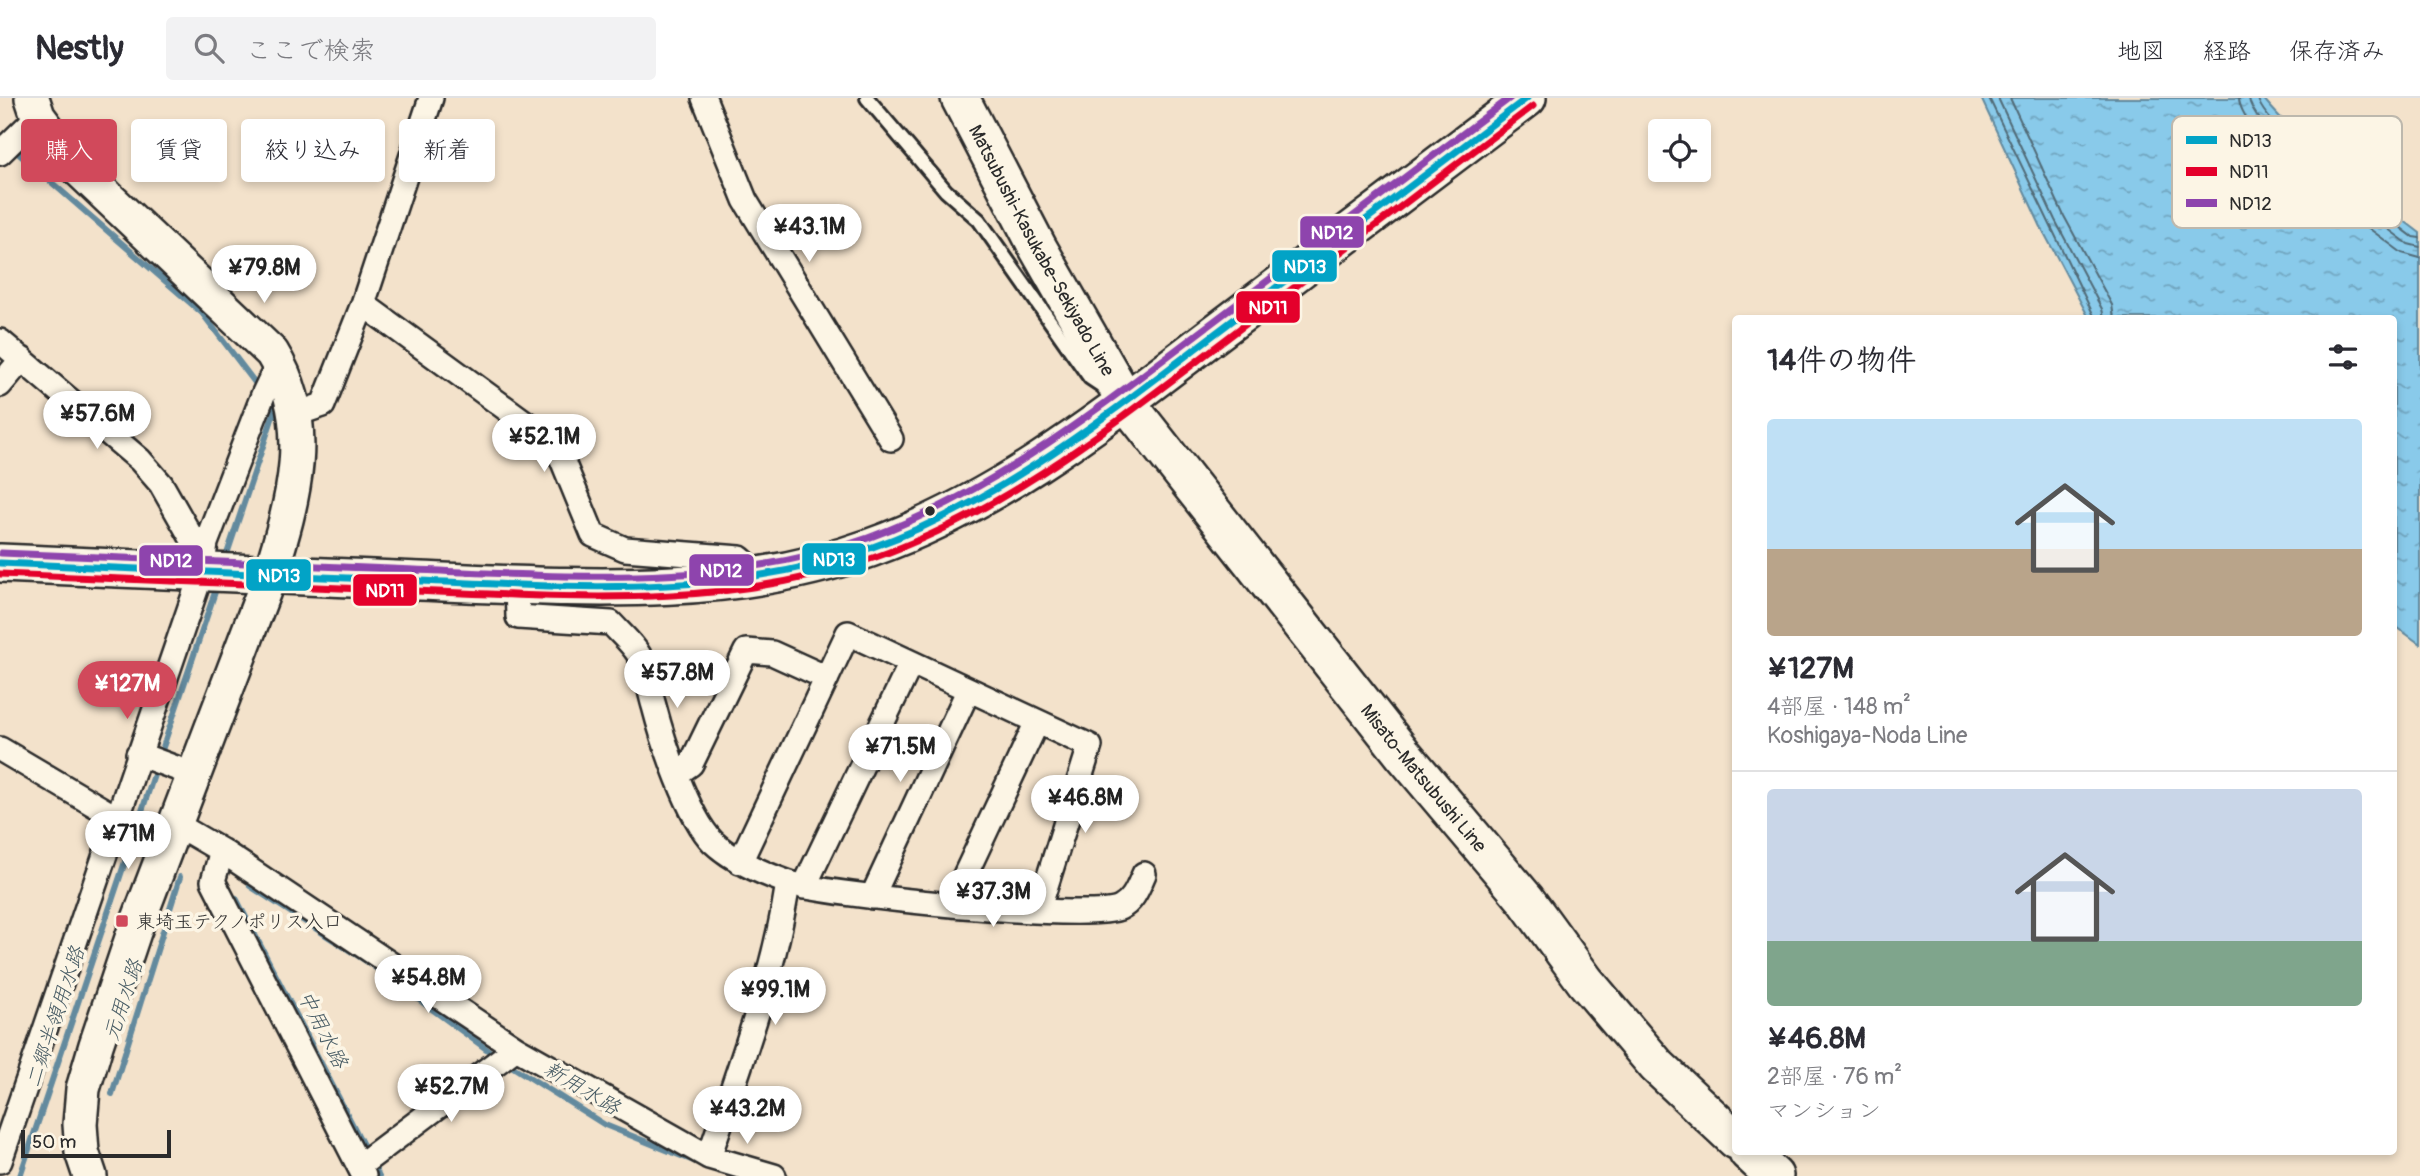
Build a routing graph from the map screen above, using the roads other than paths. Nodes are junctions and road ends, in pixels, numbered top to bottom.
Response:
1 (431, 98) edge
2 (704, 98) edge
3 (867, 98) edge
4 (960, 98) edge
5 (1527, 98) edge
6 (92, 182) edge
7 (363, 303) junction
8 (0, 341) edge
9 (22, 359) junction
10 (287, 376) junction
11 (0, 385) edge
12 (1137, 394) junction
13 (296, 414) junction
14 (891, 439) dead end
15 (0, 563) edge
16 (202, 564) junction
17 (270, 575) junction
18 (754, 578) junction
19 (517, 584) junction
20 (911, 663) junction
21 (827, 678) junction
22 (968, 691) junction
23 (1037, 722) junction
24 (0, 749) edge
25 (144, 756) junction
26 (184, 771) junction
27 (678, 773) junction
28 (117, 818) junction
29 (174, 823) junction
30 (222, 851) junction
31 (740, 862) junction
32 (1144, 874) dead end
33 (796, 885) junction
34 (872, 897) junction
35 (952, 903) junction
36 (1038, 911) junction
37 (516, 1048) junction
38 (7, 1115) edge
39 (1732, 1136) edge
40 (1751, 1155) edge
41 (709, 1157) junction
42 (0, 1161) edge
43 (362, 1171) edge
44 (90, 1176) edge
45 (774, 1176) edge
46 (1774, 1176) edge

1 - 7 street
2 - 14 street
3 - 12 lane
4 - 12 main road, Matsubushi-Kasukabe-Sekiyado Line
5 - 12 main road
6 - 10 street
7 - 13 street
7 - 18 street
8 - 9 street
9 - 11 street
9 - 16 street
10 - 13 street
10 - 16 street
12 - 18 main road
12 - 39 main road, Misato-Matsubushi Line
13 - 17 street
15 - 16 main road
16 - 17 main road
16 - 25 street
17 - 19 main road
17 - 26 street
18 - 19 main road
19 - 27 street
20 - 21 street
20 - 22 street
20 - 33 street
21 - 27 street
21 - 31 street
22 - 23 street
22 - 34 street
23 - 35 street
23 - 36 street
24 - 28 street
25 - 26 street
25 - 28 street
26 - 29 street
27 - 31 street
28 - 38 street
29 - 30 street
29 - 44 street
30 - 37 street
30 - 43 street
31 - 33 street
32 - 36 street
33 - 34 street
33 - 41 street
34 - 35 street
35 - 36 street
37 - 41 street
37 - 43 street
38 - 42 street
40 - 46 main road
41 - 45 street

